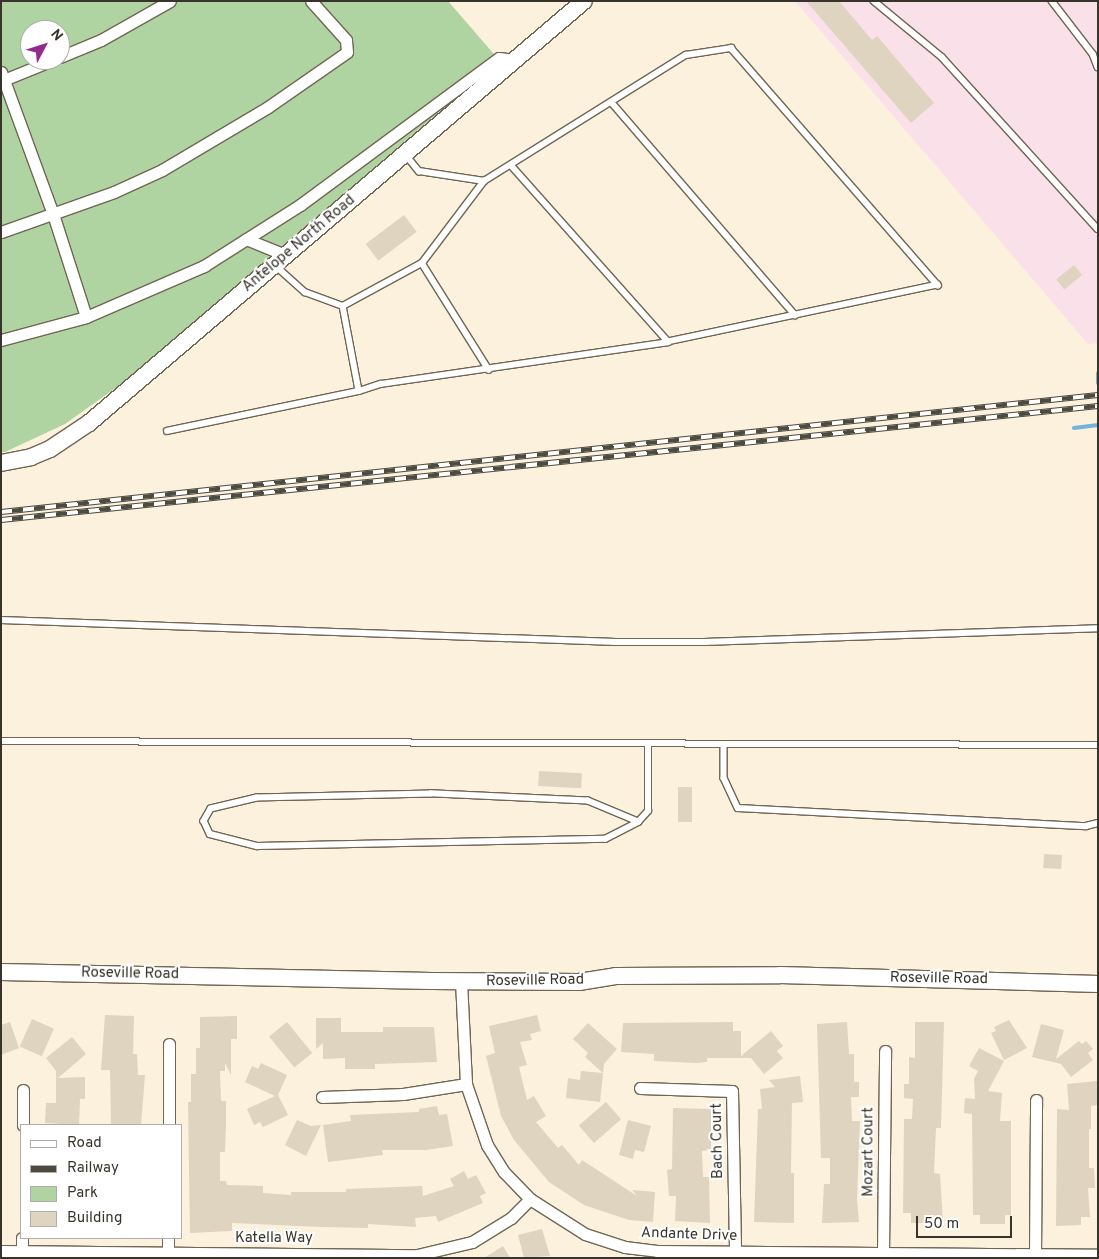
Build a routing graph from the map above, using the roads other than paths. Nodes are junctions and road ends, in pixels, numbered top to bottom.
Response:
1 (170, 1) edge
2 (311, 1) edge
3 (584, 1) edge
4 (874, 1) edge
5 (1052, 1) edge
6 (70, 53) edge
7 (515, 60) junction
8 (1098, 67) edge
9 (25, 70) edge
10 (2, 78) edge
11 (613, 104) junction
12 (404, 154) junction
13 (512, 167) junction
14 (484, 182) junction
15 (53, 214) junction
16 (1098, 229) edge
17 (1, 232) edge
18 (246, 240) junction
19 (280, 260) junction
20 (422, 263) junction
21 (343, 306) junction
22 (795, 315) junction
23 (86, 317) junction
24 (1, 340) edge
25 (668, 342) junction
26 (489, 370) junction
27 (359, 391) junction
28 (167, 431) dead end
29 (1, 464) edge
30 (1, 620) edge
31 (1098, 628) edge
32 (1, 741) edge
33 (648, 744) junction
34 (724, 745) junction
35 (1098, 745) edge
36 (638, 822) junction
37 (1098, 823) edge
38 (1, 972) edge
39 (461, 981) junction
40 (1098, 984) edge
41 (170, 1044) dead end
42 (885, 1051) dead end
43 (466, 1084) junction
44 (640, 1088) dead end
45 (23, 1090) dead end
46 (322, 1097) dead end
47 (1036, 1100) dead end
48 (23, 1124) edge
49 (169, 1124) edge
50 (530, 1199) junction
51 (22, 1239) edge
52 (168, 1239) edge
53 (1, 1251) edge
54 (22, 1252) junction
55 (735, 1252) junction
56 (168, 1253) junction
57 (883, 1253) junction
58 (1035, 1255) junction
59 (1098, 1255) edge

1 - 6 street
2 - 15 street
3 - 7 main road, Antelope North Road
4 - 16 lane
5 - 8 lane
7 - 12 main road, Antelope North Road
7 - 18 street
9 - 10 street
10 - 15 street
11 - 13 lane
11 - 22 lane
11 - 22 lane
12 - 14 lane
12 - 19 main road, Antelope North Road
13 - 14 lane
13 - 25 lane
14 - 20 lane
15 - 17 street
15 - 23 street
18 - 19 street
18 - 23 street
19 - 21 lane
19 - 29 main road, Antelope North Road
20 - 21 lane
20 - 26 lane
21 - 27 lane
22 - 25 lane
23 - 24 street
25 - 26 lane
26 - 27 lane
27 - 28 lane
30 - 31 lane
32 - 33 lane
33 - 34 lane
33 - 36 lane
34 - 35 lane
34 - 37 lane
36 - 36 lane
38 - 39 main road, Roseville Road
39 - 40 main road, Roseville Road
39 - 43 street, Andante Drive
41 - 49 street
42 - 57 street, Mozart Court
43 - 46 street
43 - 50 street, Andante Drive
44 - 55 street, Bach Court
45 - 48 street
47 - 58 street
50 - 55 street, Andante Drive
50 - 56 street, Katella Way
51 - 54 street
52 - 56 street
53 - 54 street, Katella Way
54 - 56 street, Katella Way
55 - 57 street, Andante Drive
57 - 58 street, Andante Drive
58 - 59 street, Andante Drive

